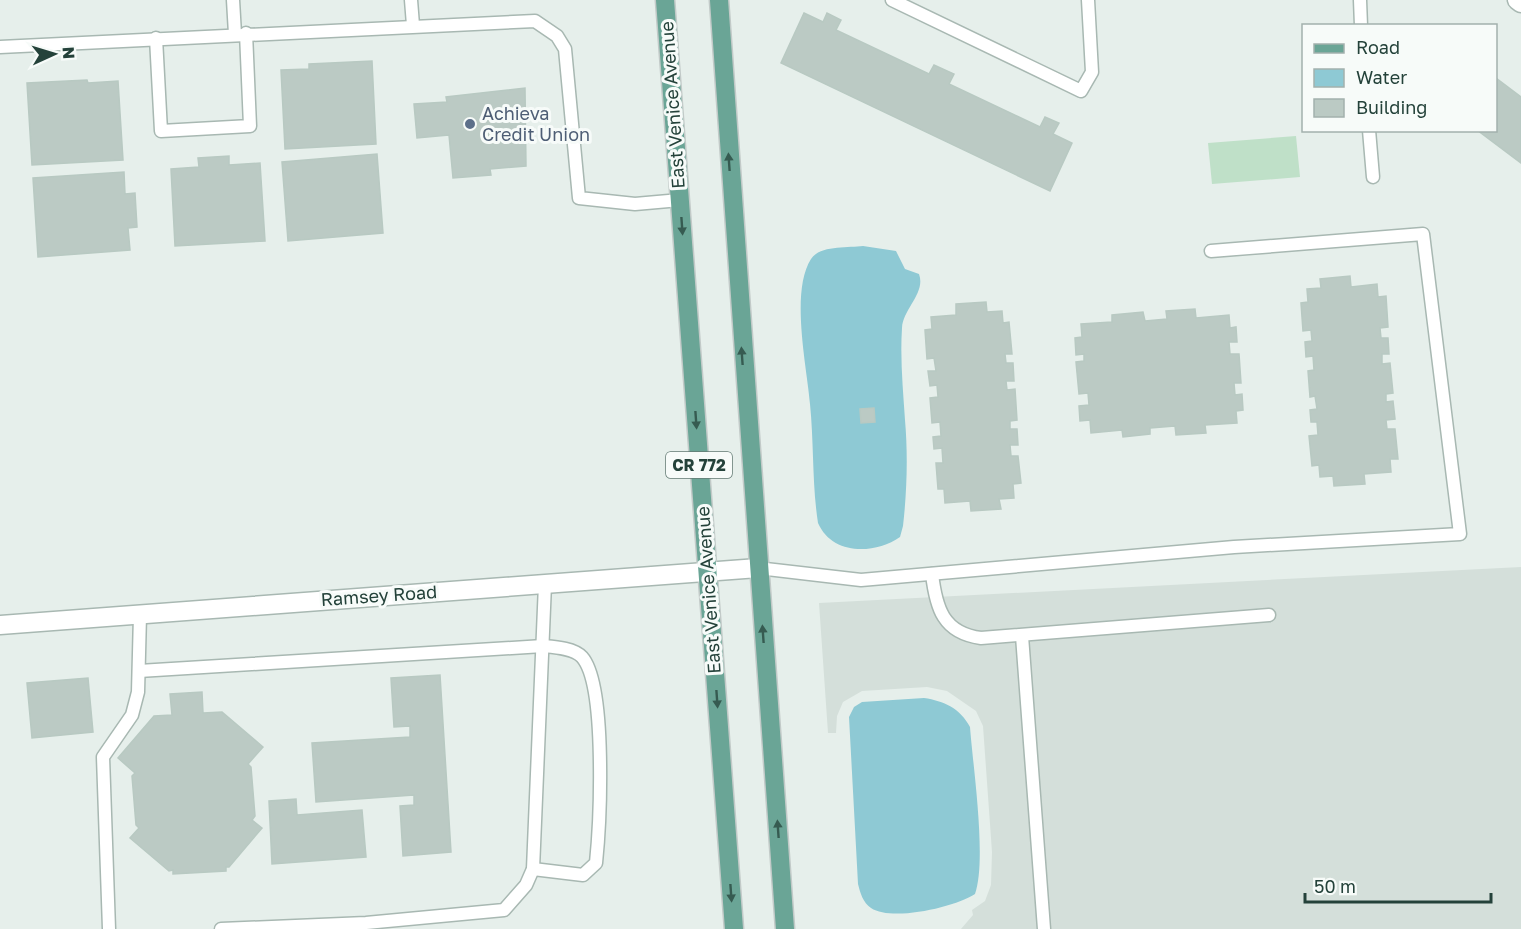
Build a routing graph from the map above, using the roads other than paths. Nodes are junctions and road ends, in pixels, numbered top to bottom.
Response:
1 (233, 0) edge
2 (411, 0) edge
3 (665, 0) edge
4 (719, 0) edge
5 (892, 0) edge
6 (1088, 0) edge
7 (1360, 0) edge
8 (1517, 0) edge
9 (1521, 3) edge
10 (1361, 24) edge
11 (413, 25) junction
12 (241, 33) junction
13 (156, 38) junction
14 (0, 47) edge
15 (1369, 132) edge
16 (1373, 177) dead end
17 (680, 200) junction
18 (1211, 251) dead end
19 (758, 568) junction
20 (707, 571) junction
21 (932, 574) junction
22 (545, 584) junction
23 (140, 615) junction
24 (1269, 615) dead end
25 (0, 625) edge
26 (1022, 636) junction
27 (543, 646) junction
28 (139, 671) junction
29 (533, 869) junction
30 (109, 929) edge
31 (221, 929) edge
32 (734, 929) edge
33 (785, 929) edge
34 (1044, 929) edge

1 - 12 lane
2 - 11 lane
3 - 17 main road, East Venice Avenue / CR 772
19 -> 4 main road, CR 772
5 - 6 lane
7 - 10 lane
8 - 9 street
11 - 12 lane
11 - 17 lane
12 - 13 lane
12 - 13 lane
13 - 14 lane
15 - 16 lane
17 -> 20 main road, East Venice Avenue / CR 772
18 - 21 lane
19 - 20 street, Ramsey Road
19 - 21 lane
33 -> 19 main road, CR 772
20 - 22 street, Ramsey Road
20 -> 32 main road, East Venice Avenue / CR 772
21 - 26 lane
22 - 23 street, Ramsey Road
22 - 27 lane
23 - 25 street, Ramsey Road
23 - 28 lane
24 - 26 lane
26 - 34 lane
27 - 28 lane
27 - 29 lane
27 - 29 lane
28 - 30 lane
29 - 31 lane

